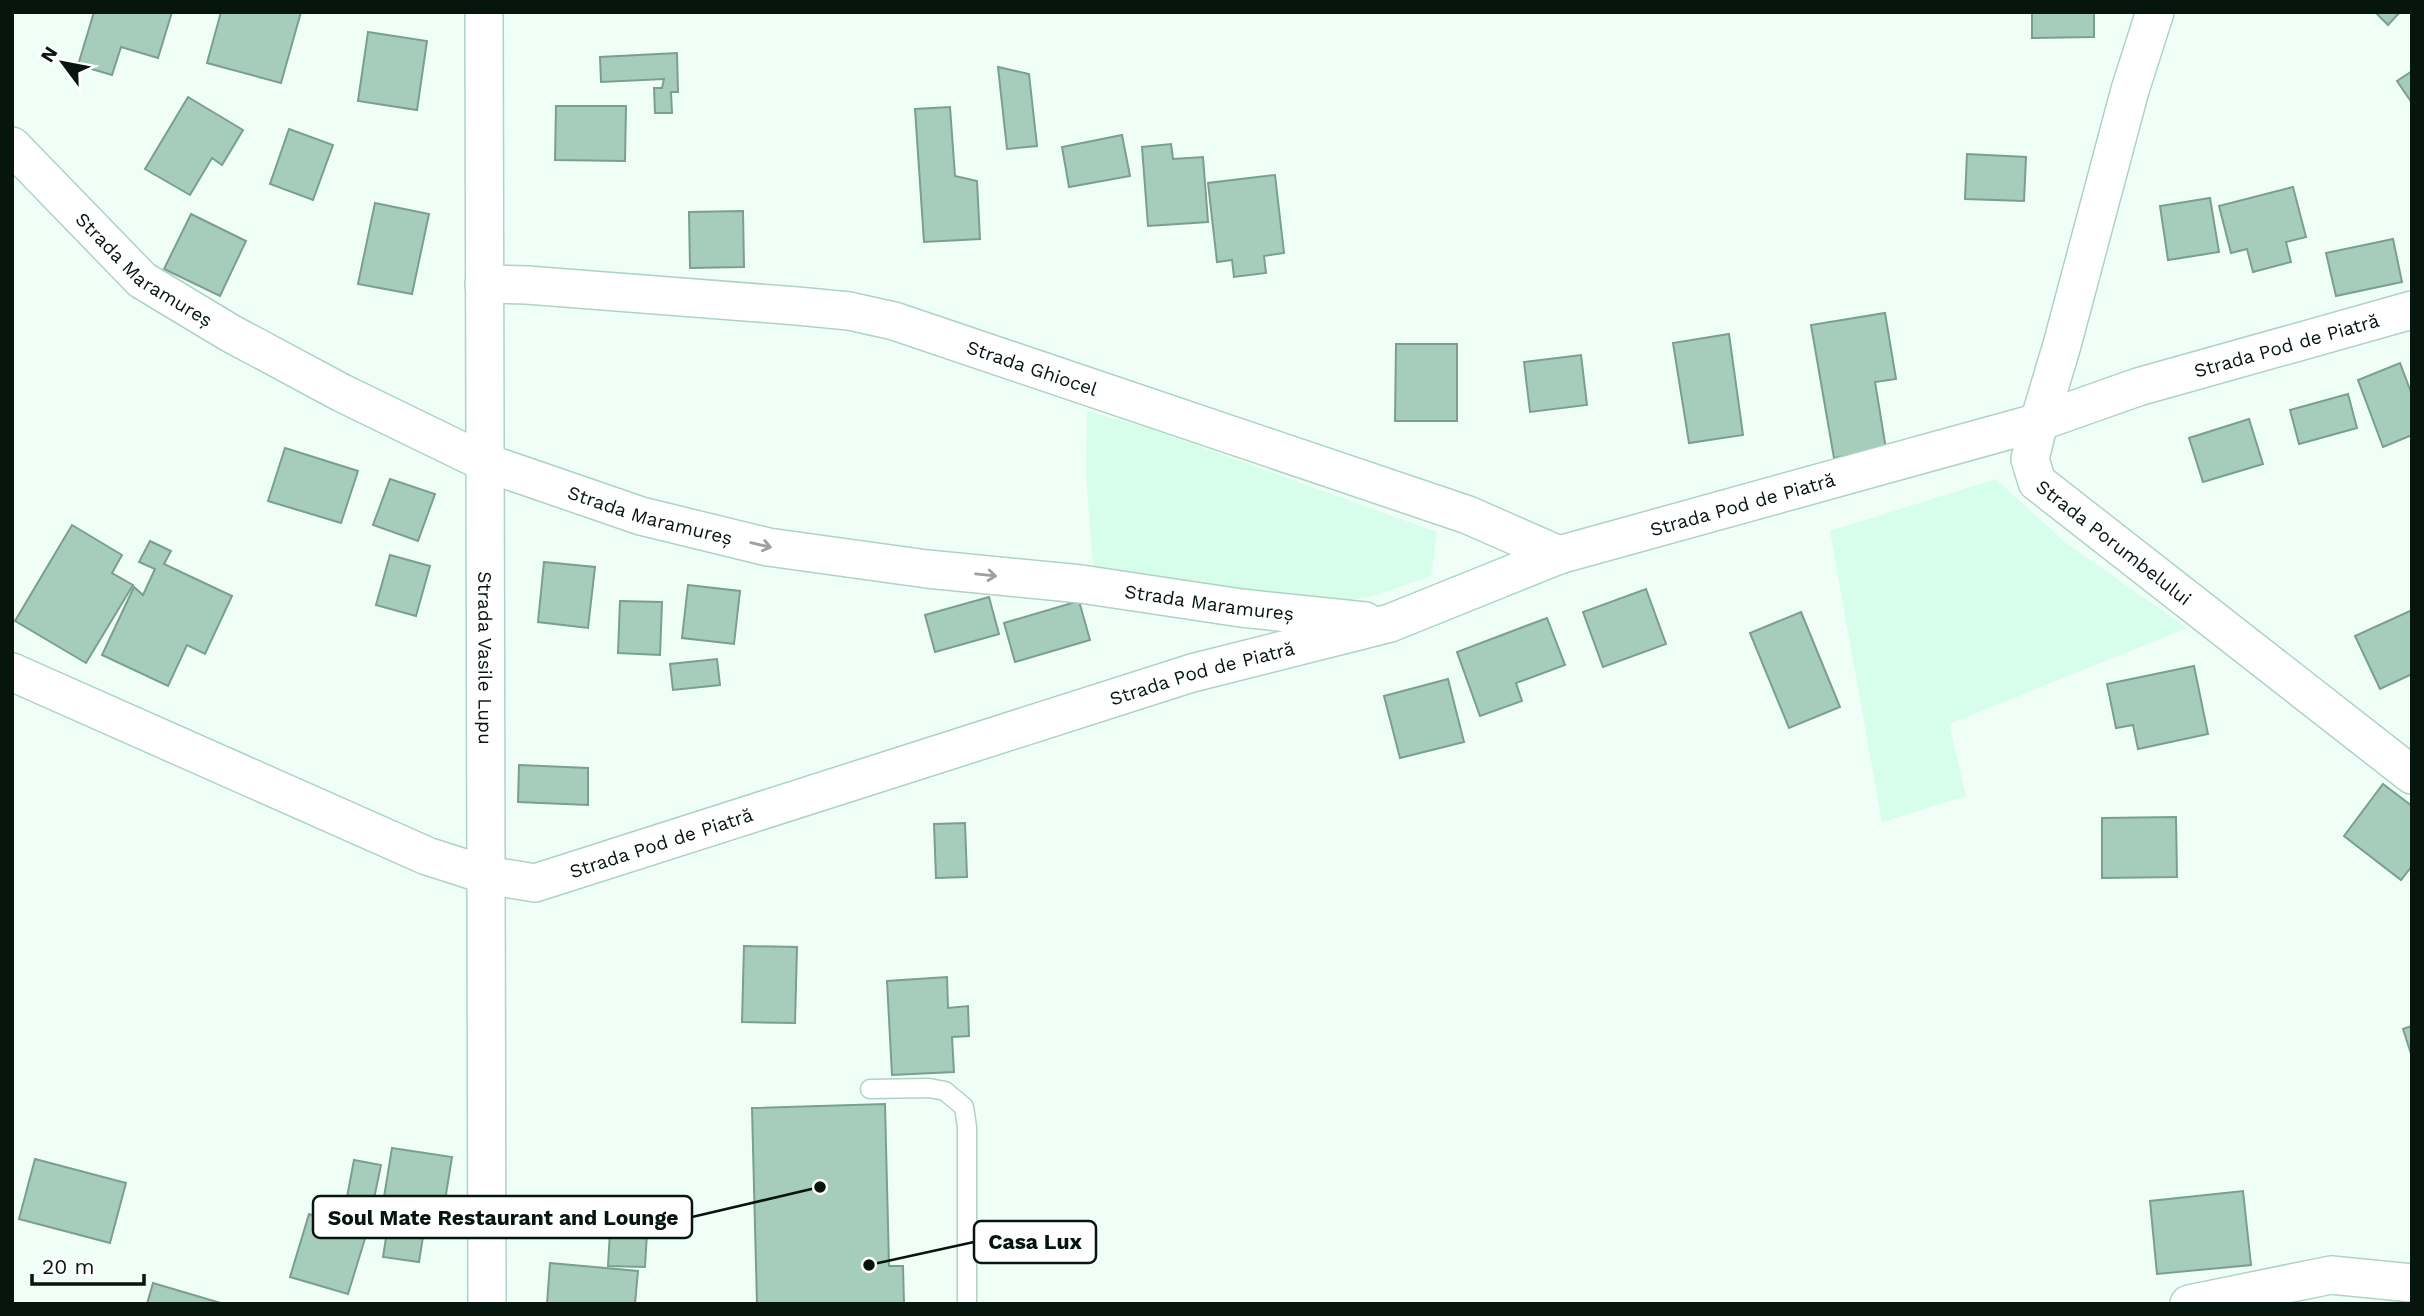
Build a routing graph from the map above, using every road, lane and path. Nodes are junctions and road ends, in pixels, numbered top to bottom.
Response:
1 (484, 12) edge
2 (2155, 12) edge
3 (12, 146) edge
4 (484, 284) junction
5 (2412, 310) edge
6 (2039, 422) junction
7 (484, 462) junction
8 (1559, 555) junction
9 (1390, 623) junction
10 (12, 672) edge
11 (2412, 775) edge
12 (486, 875) junction
13 (870, 1089) dead end
14 (2412, 1283) edge
15 (487, 1304) edge
16 (967, 1304) edge
17 (2189, 1304) edge

1 - 4 street, Strada Vasile Lupu
2 - 6 street, Strada Porumbelului
3 - 7 street, Strada Maramureș
4 - 7 street, Strada Vasile Lupu
4 - 8 street, Strada Ghiocel
5 - 6 street, Strada Pod de Piatră
6 - 8 street, Strada Pod de Piatră
6 - 11 street, Strada Porumbelului
7 -> 9 street, Strada Maramureș
7 - 12 street, Strada Vasile Lupu
8 - 9 street, Strada Pod de Piatră
9 - 12 street, Strada Pod de Piatră
10 - 12 street, Strada Pod de Piatră
12 - 15 street, Strada Vasile Lupu
13 - 16 lane
14 - 17 street

